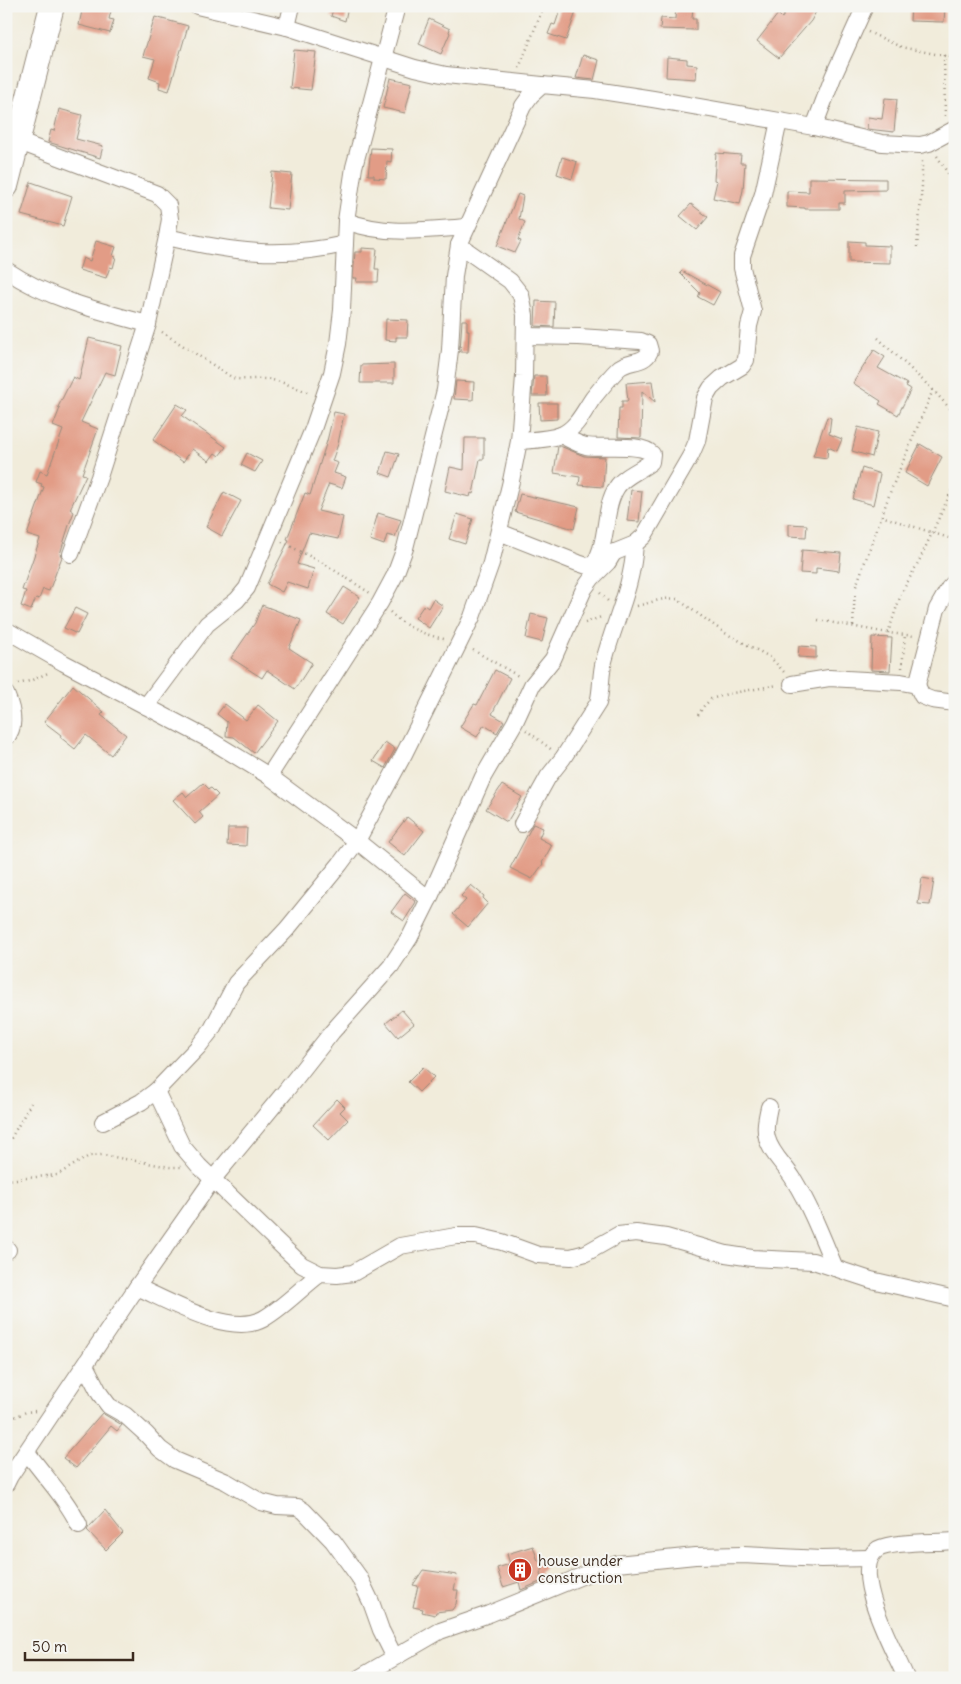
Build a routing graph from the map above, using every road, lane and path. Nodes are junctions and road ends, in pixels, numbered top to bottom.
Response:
1 (52, 6) edge
2 (197, 6) edge
3 (292, 6) edge
4 (397, 6) edge
5 (544, 6) edge
6 (865, 6) edge
7 (856, 25) junction
8 (287, 27) junction
9 (944, 55) junction
10 (384, 58) junction
11 (955, 58) edge
12 (513, 81) junction
13 (542, 84) junction
14 (779, 121) junction
15 (814, 127) junction
16 (950, 132) edge
17 (17, 141) junction
18 (925, 144) junction
19 (955, 185) edge
20 (6, 186) edge
21 (346, 221) junction
22 (467, 227) junction
23 (167, 237) junction
24 (345, 244) junction
25 (459, 245) junction
26 (917, 247) dead end
27 (6, 270) edge
28 (148, 324) junction
29 (526, 336) junction
30 (878, 338) dead end
31 (933, 390) junction
32 (324, 399) junction
33 (955, 414) edge
34 (561, 435) junction
35 (519, 441) junction
36 (955, 483) edge
37 (881, 516) junction
38 (499, 532) junction
39 (932, 532) junction
40 (270, 535) junction
41 (955, 540) edge
42 (635, 544) junction
43 (614, 552) junction
44 (71, 554) dead end
45 (597, 560) junction
46 (592, 578) junction
47 (955, 582) edge
48 (380, 603) junction
49 (620, 610) junction
50 (818, 620) dead end
51 (853, 626) junction
52 (6, 630) edge
53 (566, 630) junction
54 (888, 633) junction
55 (905, 635) junction
56 (931, 637) junction
57 (458, 643) junction
58 (64, 663) junction
59 (792, 684) junction
60 (909, 684) junction
61 (532, 685) junction
62 (10, 689) edge
63 (955, 703) edge
64 (146, 706) junction
65 (698, 715) dead end
66 (515, 722) junction
67 (6, 738) edge
68 (563, 758) junction
69 (269, 776) junction
70 (522, 824) dead end
71 (356, 841) junction
72 (429, 899) junction
73 (156, 1091) junction
74 (31, 1103) dead end
75 (769, 1107) dead end
76 (103, 1122) dead end
77 (6, 1147) edge
78 (207, 1173) junction
79 (6, 1180) edge
80 (834, 1268) junction
81 (320, 1274) junction
82 (137, 1287) junction
83 (955, 1299) edge
84 (85, 1366) junction
85 (55, 1408) junction
86 (6, 1421) edge
87 (27, 1452) junction
88 (6, 1484) edge
89 (79, 1525) dead end
90 (955, 1541) edge
91 (870, 1558) junction
92 (394, 1656) junction
93 (359, 1678) edge
94 (906, 1678) edge

1 - 17 street
2 - 8 street
3 - 8 street
4 - 10 street
5 - 12 path
6 - 7 street
7 - 9 path
7 - 15 street
8 - 10 street
9 - 11 path
9 - 16 path
10 - 12 street
10 - 21 street
12 - 13 street
13 - 14 street
13 - 22 street
14 - 15 street
14 - 42 street
15 - 18 street
16 - 18 street
17 - 20 street
17 - 23 street
18 - 19 path
18 - 26 path
21 - 22 street
21 - 24 street
22 - 25 street
23 - 24 street
23 - 28 street
24 - 32 street
25 - 29 street
25 - 48 street
27 - 28 street
28 - 32 path
28 - 44 street
29 - 34 street
29 - 35 street
30 - 31 path
31 - 33 path
31 - 37 path
32 - 40 street
34 - 35 street
34 - 45 street
35 - 38 street
36 - 39 path
37 - 39 path
37 - 51 path
38 - 45 street
38 - 57 street
39 - 41 path
39 - 54 path
40 - 48 path
40 - 64 street
42 - 43 street
42 - 49 street
43 - 45 street
43 - 46 street
46 - 49 path
46 - 53 street
47 - 56 street
48 - 57 path
48 - 69 street
49 - 53 path
49 - 59 path
49 - 68 street
50 - 51 path
51 - 54 path
52 - 58 street
53 - 61 street
54 - 55 path
55 - 56 path
55 - 60 path
56 - 60 street
57 - 61 path
57 - 71 street
58 - 62 path
58 - 64 street
59 - 60 street
59 - 65 path
60 - 63 street
61 - 66 street
62 - 67 street
64 - 69 street
66 - 68 path
66 - 72 street
68 - 70 street
69 - 71 street
71 - 72 street
71 - 73 street
72 - 78 street
73 - 76 street
73 - 78 street
74 - 77 path
75 - 80 street
78 - 79 path
78 - 81 street
78 - 82 street
80 - 81 street
80 - 83 street
81 - 82 street
82 - 84 street
84 - 85 street
84 - 92 street
85 - 86 path
85 - 87 street
87 - 88 street
87 - 89 street
90 - 91 street
91 - 92 street
91 - 94 street
92 - 93 street

